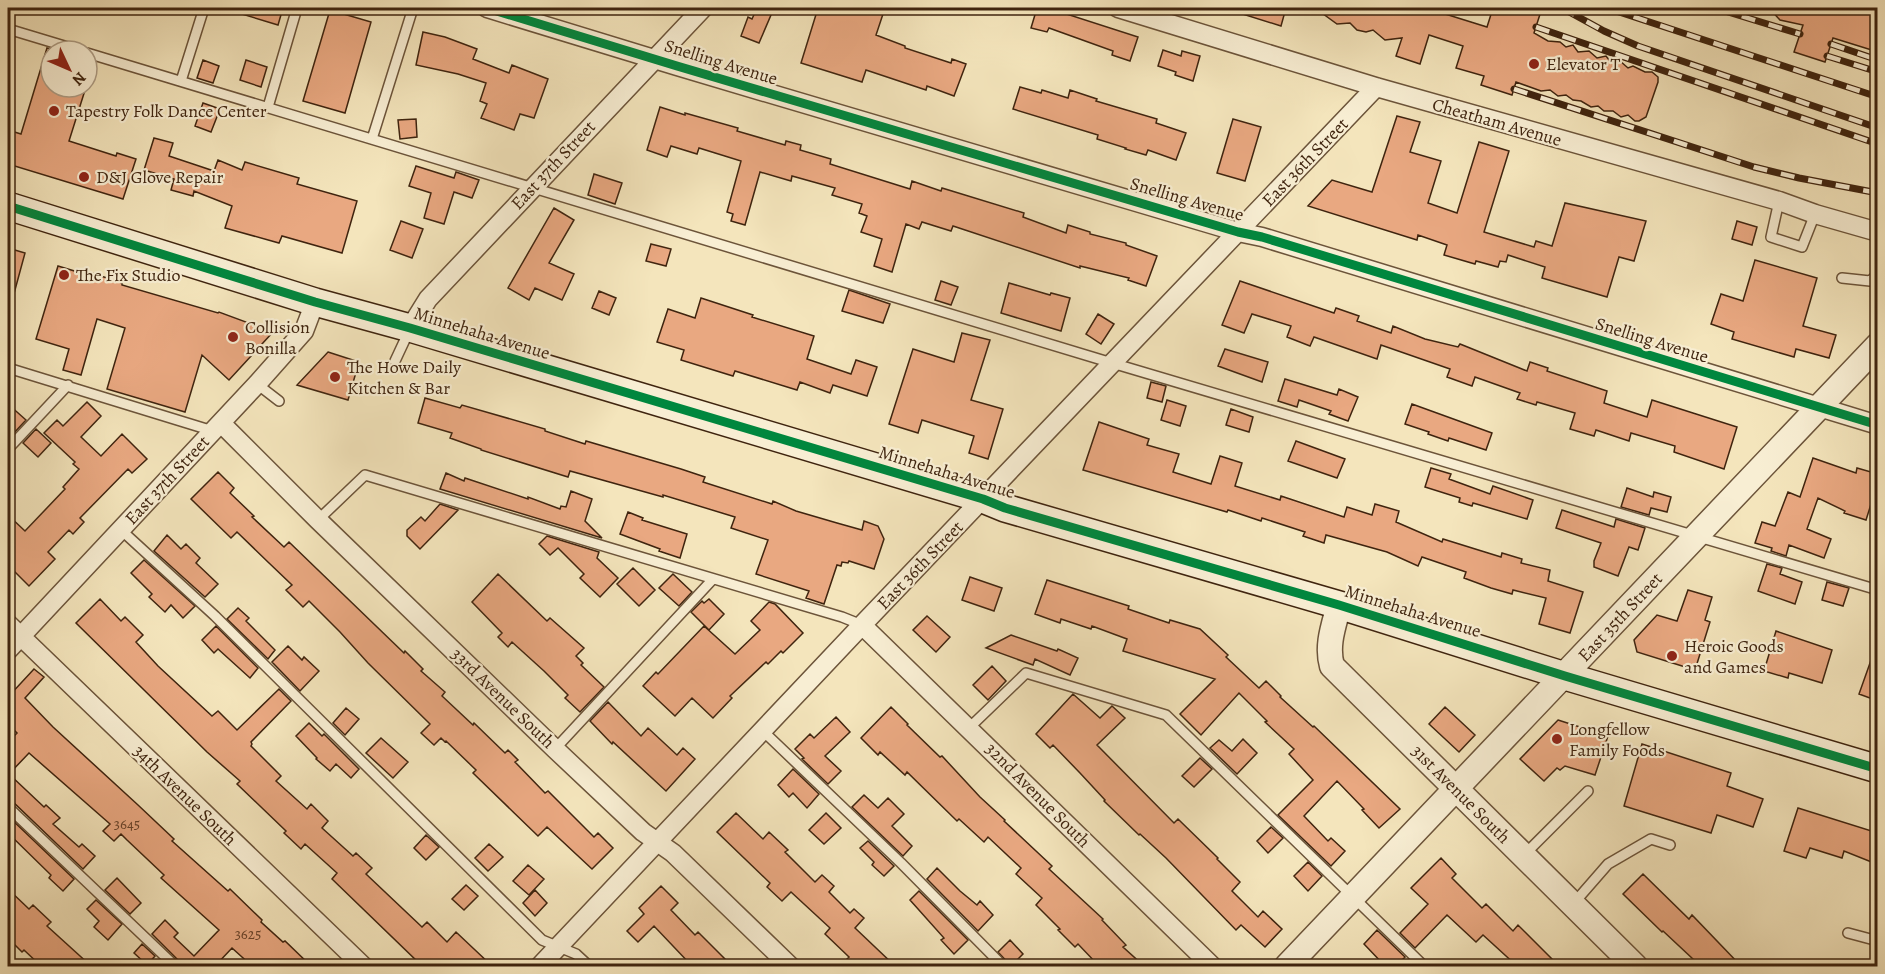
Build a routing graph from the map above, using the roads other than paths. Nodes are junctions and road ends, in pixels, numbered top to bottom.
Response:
1 (204, 8) edge
2 (297, 8) edge
3 (413, 8) edge
4 (487, 8) edge
5 (703, 8) edge
6 (1118, 8) edge
7 (8, 29) edge
8 (41, 39) edge
9 (99, 57) edge
10 (653, 59) junction
11 (181, 81) junction
12 (1376, 87) junction
13 (268, 107) junction
14 (372, 139) junction
15 (532, 187) junction
16 (1779, 201) junction
17 (8, 206) edge
18 (1815, 214) junction
19 (1238, 232) junction
20 (1878, 232) edge
21 (1878, 274) edge
22 (1842, 278) dead end
23 (315, 302) junction
24 (410, 328) junction
25 (1878, 345) edge
26 (395, 361) dead end
27 (1112, 363) junction
28 (8, 368) edge
29 (257, 384) junction
30 (68, 385) junction
31 (279, 401) dead end
32 (1817, 408) junction
33 (1878, 425) edge
34 (217, 427) junction
35 (8, 449) edge
36 (983, 499) junction
37 (318, 520) junction
38 (120, 529) junction
39 (1696, 535) junction
40 (713, 579) junction
41 (1878, 590) edge
42 (1339, 605) junction
43 (862, 625) junction
44 (14, 630) edge
45 (8, 650) edge
46 (1565, 676) junction
47 (969, 728) junction
48 (763, 731) junction
49 (555, 749) junction
50 (1878, 769) edge
51 (1455, 789) junction
52 (1588, 791) dead end
53 (8, 807) edge
54 (657, 843) junction
55 (1670, 845) dead end
56 (1523, 856) junction
57 (1353, 897) junction
58 (1572, 905) junction
59 (1848, 933) dead end
60 (1878, 941) edge
61 (557, 948) junction
62 (176, 966) edge
63 (363, 966) edge
64 (540, 966) edge
65 (589, 966) edge
66 (790, 966) edge
67 (1004, 966) edge
68 (1212, 966) edge
69 (1287, 966) edge
70 (1424, 966) edge
71 (1635, 966) edge

1 - 11 lane
2 - 13 lane
3 - 14 lane
4 - 10 street, Snelling Avenue
5 - 10 street, East 37th Street
6 - 12 street, Cheatham Avenue
7 - 8 lane
9 - 11 lane
10 - 15 street, East 37th Street
10 - 19 street, Snelling Avenue
11 - 13 lane
12 - 16 street, Cheatham Avenue
12 - 19 street, East 36th Street
13 - 14 lane
14 - 15 lane
15 - 24 street, East 37th Street
15 - 27 lane
16 - 18 street, Cheatham Avenue
16 - 18 lane
17 - 23 main road, Minnehaha Avenue
18 - 20 street, Cheatham Avenue
19 - 27 street, East 36th Street
19 - 32 street, Snelling Avenue
21 - 22 lane
23 - 24 main road, Minnehaha Avenue
23 - 29 street, East 37th Street
24 - 26 lane
24 - 36 main road, Minnehaha Avenue
25 - 32 street, East 35th Street
27 - 36 street, East 36th Street
27 - 39 lane
28 - 30 lane
29 - 31 lane
29 - 34 street, East 37th Street
30 - 34 lane
30 - 35 lane
32 - 33 street, Snelling Avenue
32 - 39 street, East 35th Street
34 - 37 street, 33rd Avenue South
34 - 38 street, East 37th Street
36 - 42 main road, Minnehaha Avenue
36 - 43 street, East 36th Street
37 - 40 lane
37 - 49 street, 33rd Avenue South
38 - 44 street, East 37th Street
38 - 61 lane
39 - 41 lane
39 - 46 street, East 35th Street
40 - 43 lane
40 - 49 lane
42 - 46 main road, Minnehaha Avenue
42 - 51 street, 31st Avenue South
43 - 47 street, 32nd Avenue South
43 - 48 street, East 36th Street
44 - 45 street, East 37th Street
44 - 63 street, 34th Avenue South
46 - 50 main road, Minnehaha Avenue
46 - 51 street, East 35th Street
47 - 57 lane
47 - 68 street, 32nd Avenue South
48 - 54 street, East 36th Street
48 - 67 lane
49 - 54 street, 33rd Avenue South
51 - 56 street, 31st Avenue South
51 - 57 street, East 35th Street
52 - 56 lane
53 - 62 lane
54 - 61 street, East 36th Street
54 - 66 street, 33rd Avenue South
55 - 58 lane
56 - 58 street, 31st Avenue South
57 - 69 street, East 35th Street
57 - 70 lane
58 - 71 street, 31st Avenue South
59 - 60 lane
61 - 64 street, East 36th Street
61 - 65 lane

